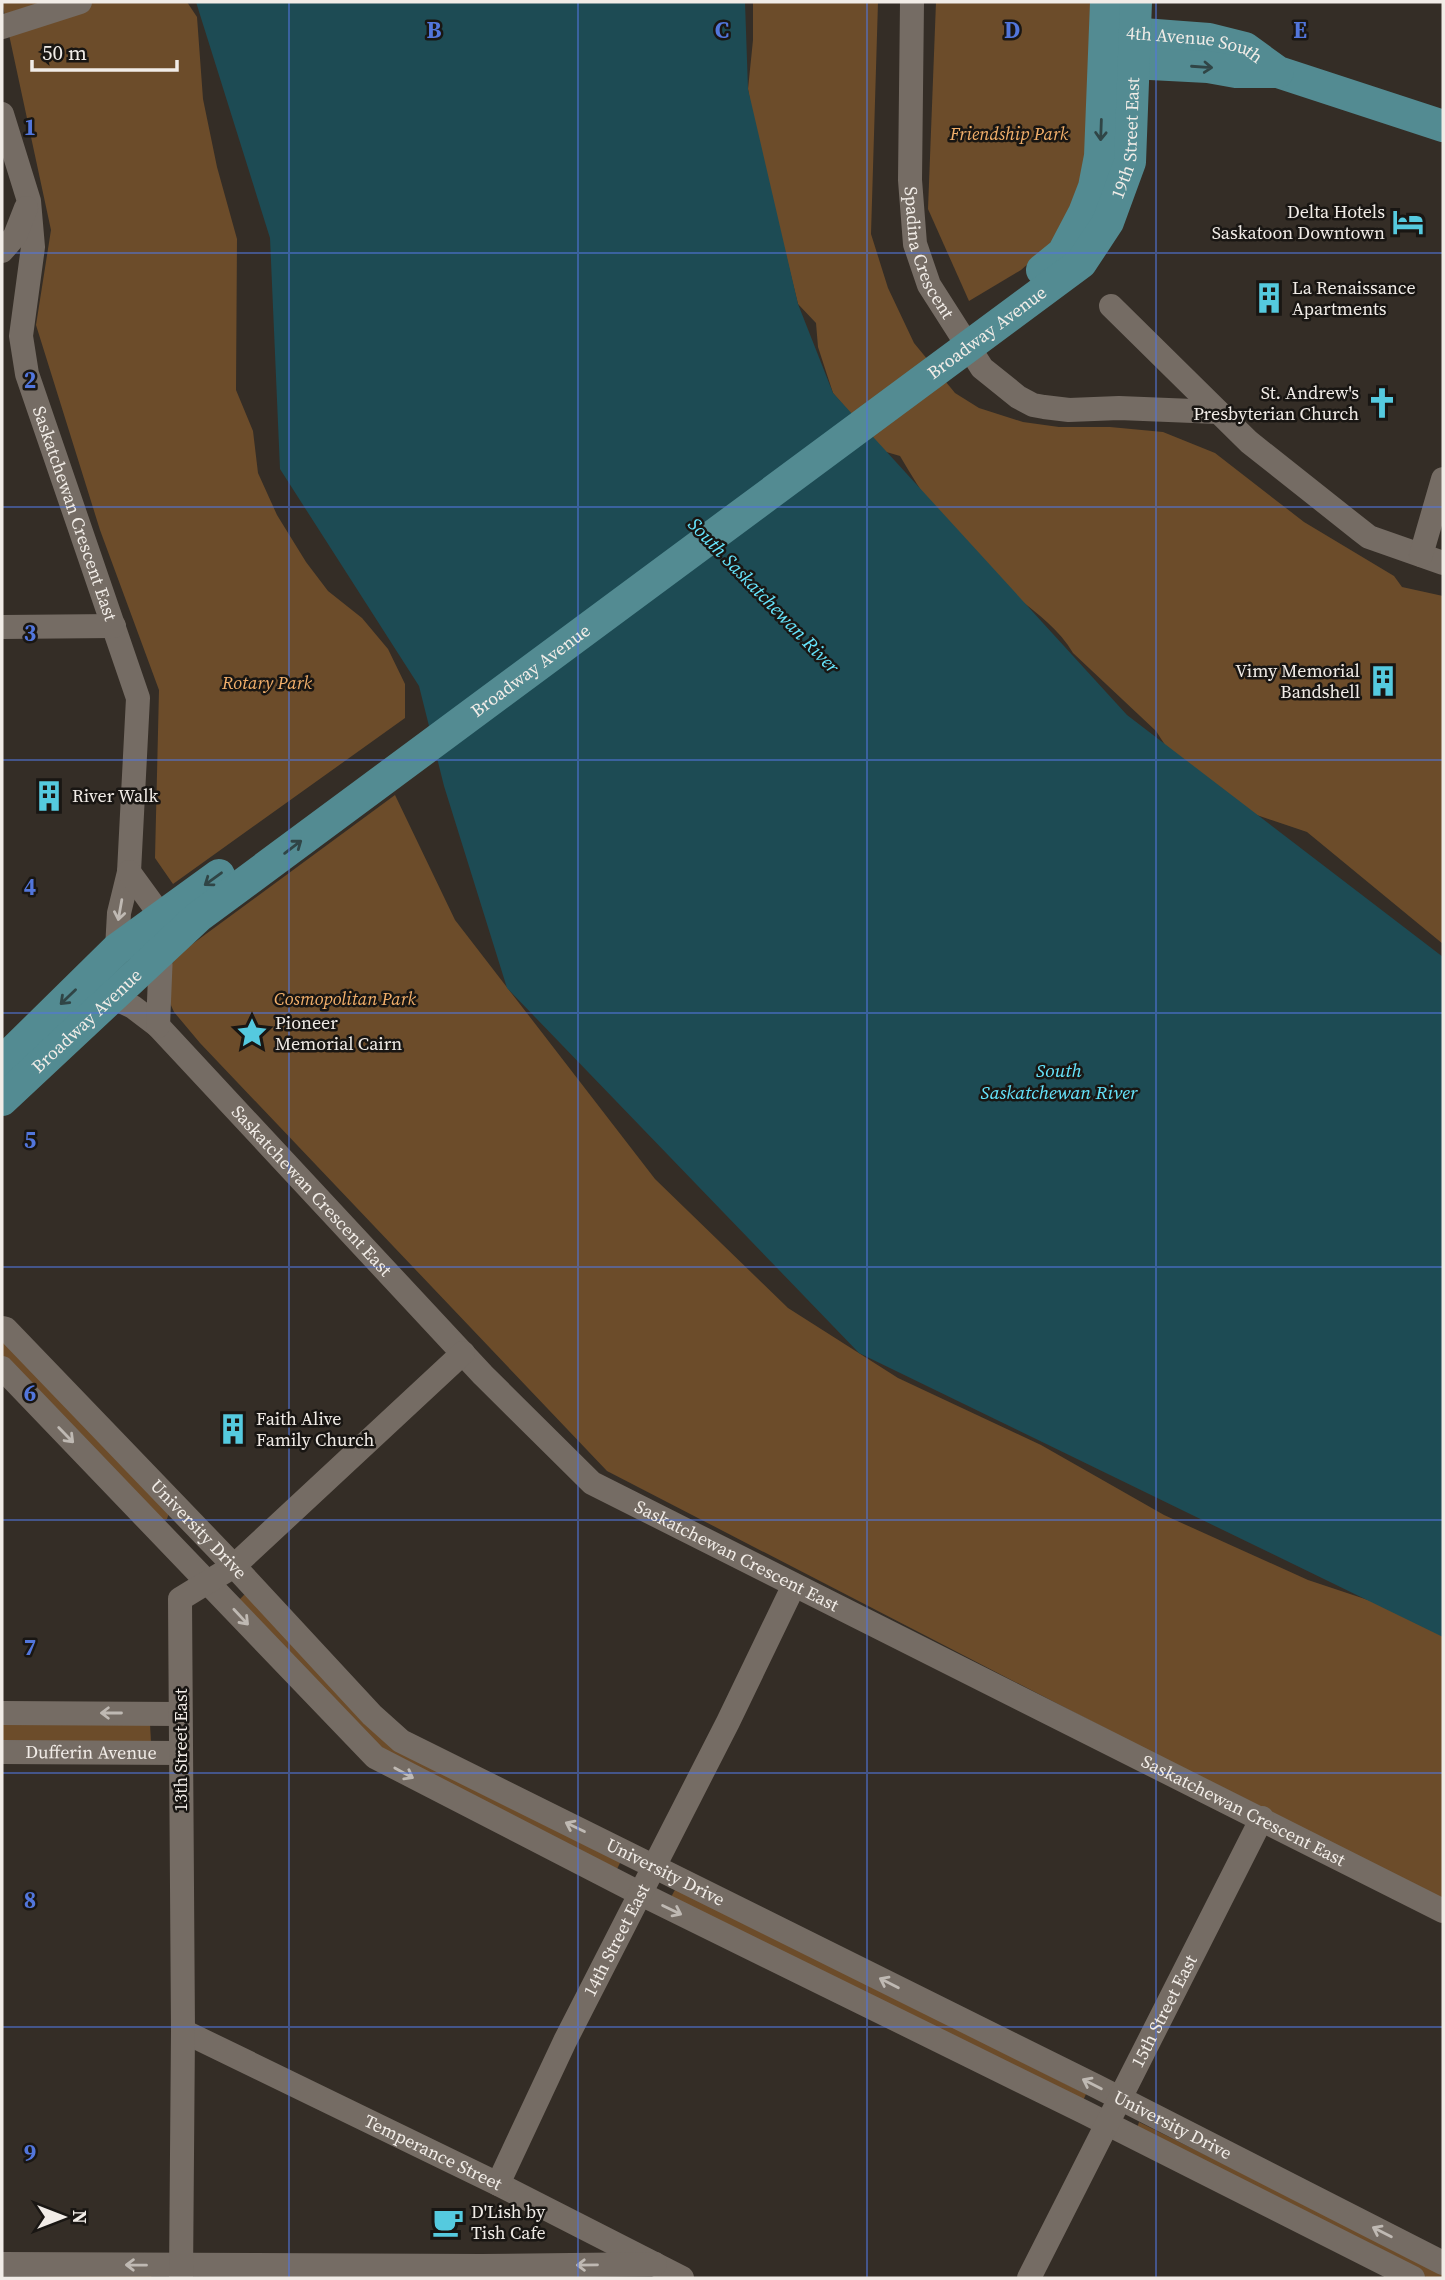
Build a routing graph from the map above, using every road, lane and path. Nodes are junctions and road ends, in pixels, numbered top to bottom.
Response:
1 (80, 2) edge
2 (912, 2) edge
3 (1136, 2) edge
4 (12, 24) edge
5 (1117, 38) edge
6 (2, 114) edge
7 (1443, 126) edge
8 (29, 201) junction
9 (2, 251) edge
10 (1076, 251) joint
11 (1111, 306) dead end
12 (2, 337) edge
13 (27, 374) junction
14 (1218, 412) junction
15 (1443, 479) edge
16 (1432, 559) edge
17 (114, 626) junction
18 (2, 627) edge
19 (129, 872) junction
20 (181, 911) junction
21 (117, 949) junction
22 (161, 952) junction
23 (112, 997) junction
24 (158, 1026) junction
25 (2, 1062) edge
26 (2, 1100) edge
27 (2, 1328) edge
28 (463, 1353) junction
29 (2, 1368) edge
30 (234, 1566) junction
31 (207, 1581) junction
32 (794, 1585) junction
33 (2, 1713) edge
34 (180, 1714) junction
35 (2, 1752) edge
36 (180, 1753) junction
37 (1262, 1818) junction
38 (654, 1866) junction
39 (639, 1893) junction
40 (1443, 1911) edge
41 (183, 2031) junction
42 (1120, 2098) junction
43 (1108, 2124) junction
44 (498, 2185) junction
45 (1443, 2263) edge
46 (2, 2264) edge
47 (655, 2264) junction
48 (182, 2272) edge
49 (500, 2272) edge
50 (682, 2278) edge
51 (1029, 2278) edge
52 (1413, 2278) edge

1 - 4 street
2 - 14 street, Spadina Crescent
3 - 5 main road, 19th Street East
5 - 7 main road, 4th Avenue South
5 - 10 main road, 19th Street East
6 - 8 street, Saskatchewan Crescent East
8 - 9 street
8 - 13 street, Saskatchewan Crescent East
10 - 20 main road, Broadway Avenue
11 - 14 street
12 - 13 street
13 - 17 street, Saskatchewan Crescent East
14 - 16 street
15 - 16 street
17 - 18 street
17 - 19 street, Saskatchewan Crescent East
19 - 20 street
19 -> 21 street, Saskatchewan Crescent East
20 - 21 main road, Broadway Avenue
20 - 22 main road, Broadway Avenue
21 -> 25 main road, Broadway Avenue
22 - 23 main road, Broadway Avenue
22 - 24 street
23 - 24 street, Saskatchewan Crescent East
23 - 26 main road, Broadway Avenue
24 - 28 street, Saskatchewan Crescent East
27 - 30 street, University Drive
28 - 30 street, 13th Street East
28 - 32 street, Saskatchewan Crescent East
29 -> 31 street, University Drive
30 - 31 street, 13th Street East
38 -> 30 street, University Drive
31 - 34 street, 13th Street East
31 -> 39 street, University Drive
32 - 37 street, Saskatchewan Crescent East
32 - 38 street, 14th Street East
34 -> 33 street
34 - 36 street, 13th Street East
35 - 36 street, Dufferin Avenue
36 - 41 street, 13th Street East
37 - 40 street, Saskatchewan Crescent East
37 - 42 street, 15th Street East
38 - 39 street, 14th Street East
42 -> 38 street, University Drive
39 -> 43 street, University Drive
39 - 44 street, 14th Street East
41 - 44 street, Temperance Street
41 - 48 street, 13th Street East
42 - 43 street, 15th Street East
45 -> 42 street, University Drive
43 - 51 street, 15th Street East
43 - 52 street, University Drive
44 - 47 street, Temperance Street
48 -> 46 street
47 -> 49 street
47 - 50 street, Temperance Street
48 - 49 street

